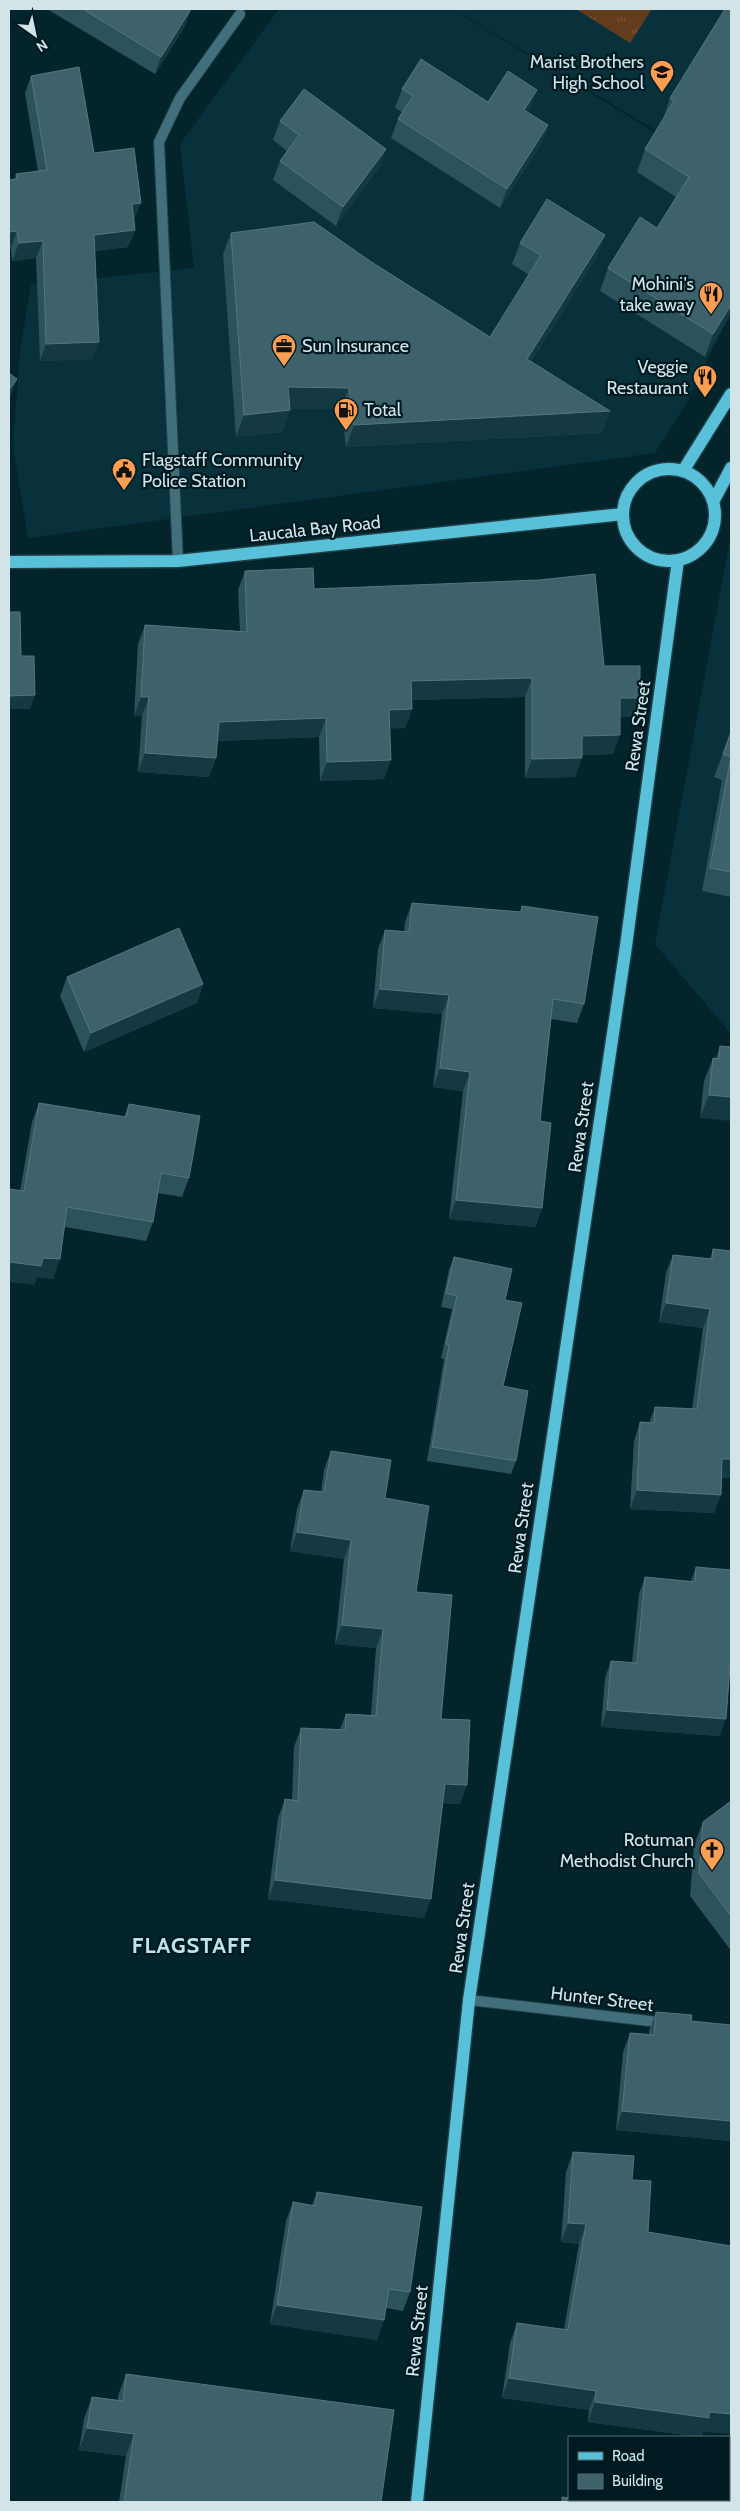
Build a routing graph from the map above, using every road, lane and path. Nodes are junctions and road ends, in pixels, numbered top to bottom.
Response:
1 (240, 14) dead end
2 (731, 394) edge
3 (731, 468) edge
4 (683, 471) junction
5 (713, 502) junction
6 (623, 514) junction
7 (678, 560) junction
8 (178, 561) junction
9 (9, 562) edge
10 (469, 2000) junction
11 (673, 2024) edge
12 (417, 2502) edge

1 - 8 street
2 - 4 main road
3 - 5 main road
4 - 5 main road
4 - 6 main road
5 - 7 main road
6 - 7 main road
6 - 8 main road, Laucala Bay Road
7 - 10 main road, Rewa Street
8 - 9 main road, Laucala Bay Road
10 - 11 street, Hunter Street
10 - 12 main road, Rewa Street

